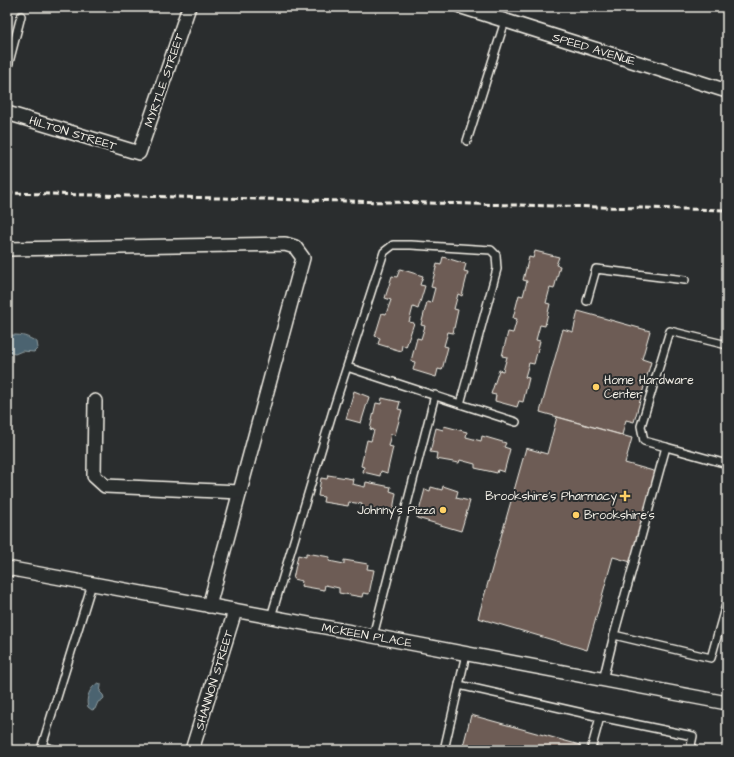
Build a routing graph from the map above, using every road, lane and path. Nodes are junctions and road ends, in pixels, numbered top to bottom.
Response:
1 (189, 7) edge
2 (462, 7) edge
3 (21, 16) dead end
4 (505, 21) junction
5 (7, 70) edge
6 (727, 91) edge
7 (7, 113) edge
8 (467, 141) dead end
9 (139, 153) joint
10 (7, 249) edge
11 (685, 280) dead end
12 (587, 301) dead end
13 (727, 345) edge
14 (347, 367) junction
15 (435, 395) junction
16 (96, 401) dead end
17 (460, 404) junction
18 (516, 422) dead end
19 (666, 447) junction
20 (727, 464) edge
21 (240, 492) junction
22 (7, 568) edge
23 (92, 584) junction
24 (727, 601) edge
25 (209, 606) junction
26 (235, 610) junction
27 (271, 617) junction
28 (614, 635) junction
29 (373, 636) junction
30 (466, 654) junction
31 (603, 680) junction
32 (459, 685) junction
33 (727, 703) edge
34 (600, 717) junction
35 (55, 750) edge
36 (192, 750) edge
37 (444, 750) edge
38 (591, 750) edge
39 (690, 750) edge

1 - 9 street, MYRTLE STREET
2 - 4 street, SPEED AVENUE
3 - 5 lane
4 - 6 street, SPEED AVENUE
4 - 8 lane
7 - 9 street, HILTON STREET
10 - 21 street
11 - 12 lane
13 - 19 lane
14 - 15 lane
14 - 17 lane
14 - 27 lane
15 - 17 lane
15 - 29 lane
16 - 21 street
17 - 18 lane
19 - 20 lane
19 - 28 lane
21 - 25 street
22 - 23 street, MCKEEN PLACE
23 - 25 street, MCKEEN PLACE
23 - 35 lane
24 - 28 lane
25 - 26 street, MCKEEN PLACE
26 - 27 street, MCKEEN PLACE
26 - 36 street, SHANNON STREET
27 - 29 street, MCKEEN PLACE
28 - 31 lane
29 - 30 street, MCKEEN PLACE
30 - 31 street, MCKEEN PLACE
30 - 32 lane
31 - 33 street, MCKEEN PLACE
32 - 34 lane
32 - 37 lane
34 - 38 lane
34 - 39 lane

